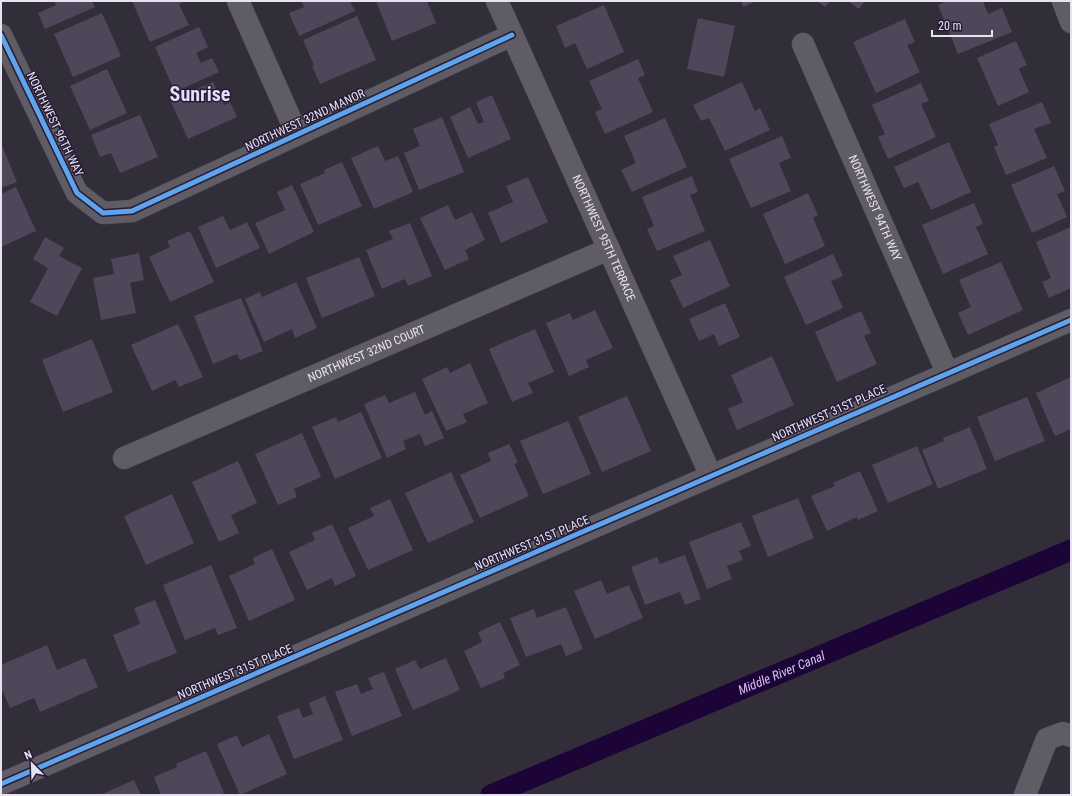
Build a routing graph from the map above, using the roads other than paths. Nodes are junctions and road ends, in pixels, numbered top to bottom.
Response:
1 (238, 1) edge
2 (496, 1) edge
3 (1063, 1) edge
4 (1071, 22) edge
5 (1, 35) edge
6 (512, 35) junction
7 (803, 44) dead end
8 (298, 134) junction
9 (103, 213) joint
10 (609, 249) junction
11 (1071, 320) edge
12 (947, 372) junction
13 (124, 458) dead end
14 (710, 476) junction
15 (1071, 736) edge
16 (1, 784) edge
17 (1025, 795) edge

1 - 8 street
2 - 6 street, NORTHWEST 95TH TERRACE
3 - 4 street
5 - 9 street, NORTHWEST 96TH WAY
6 - 8 street, NORTHWEST 32ND MANOR
6 - 10 street, NORTHWEST 95TH TERRACE
7 - 12 street, NORTHWEST 94TH WAY
8 - 9 street, NORTHWEST 32ND MANOR
10 - 13 street, NORTHWEST 32ND COURT
10 - 14 street, NORTHWEST 95TH TERRACE
11 - 12 street, NORTHWEST 31ST PLACE
12 - 14 street, NORTHWEST 31ST PLACE
14 - 16 street, NORTHWEST 31ST PLACE
15 - 17 street

